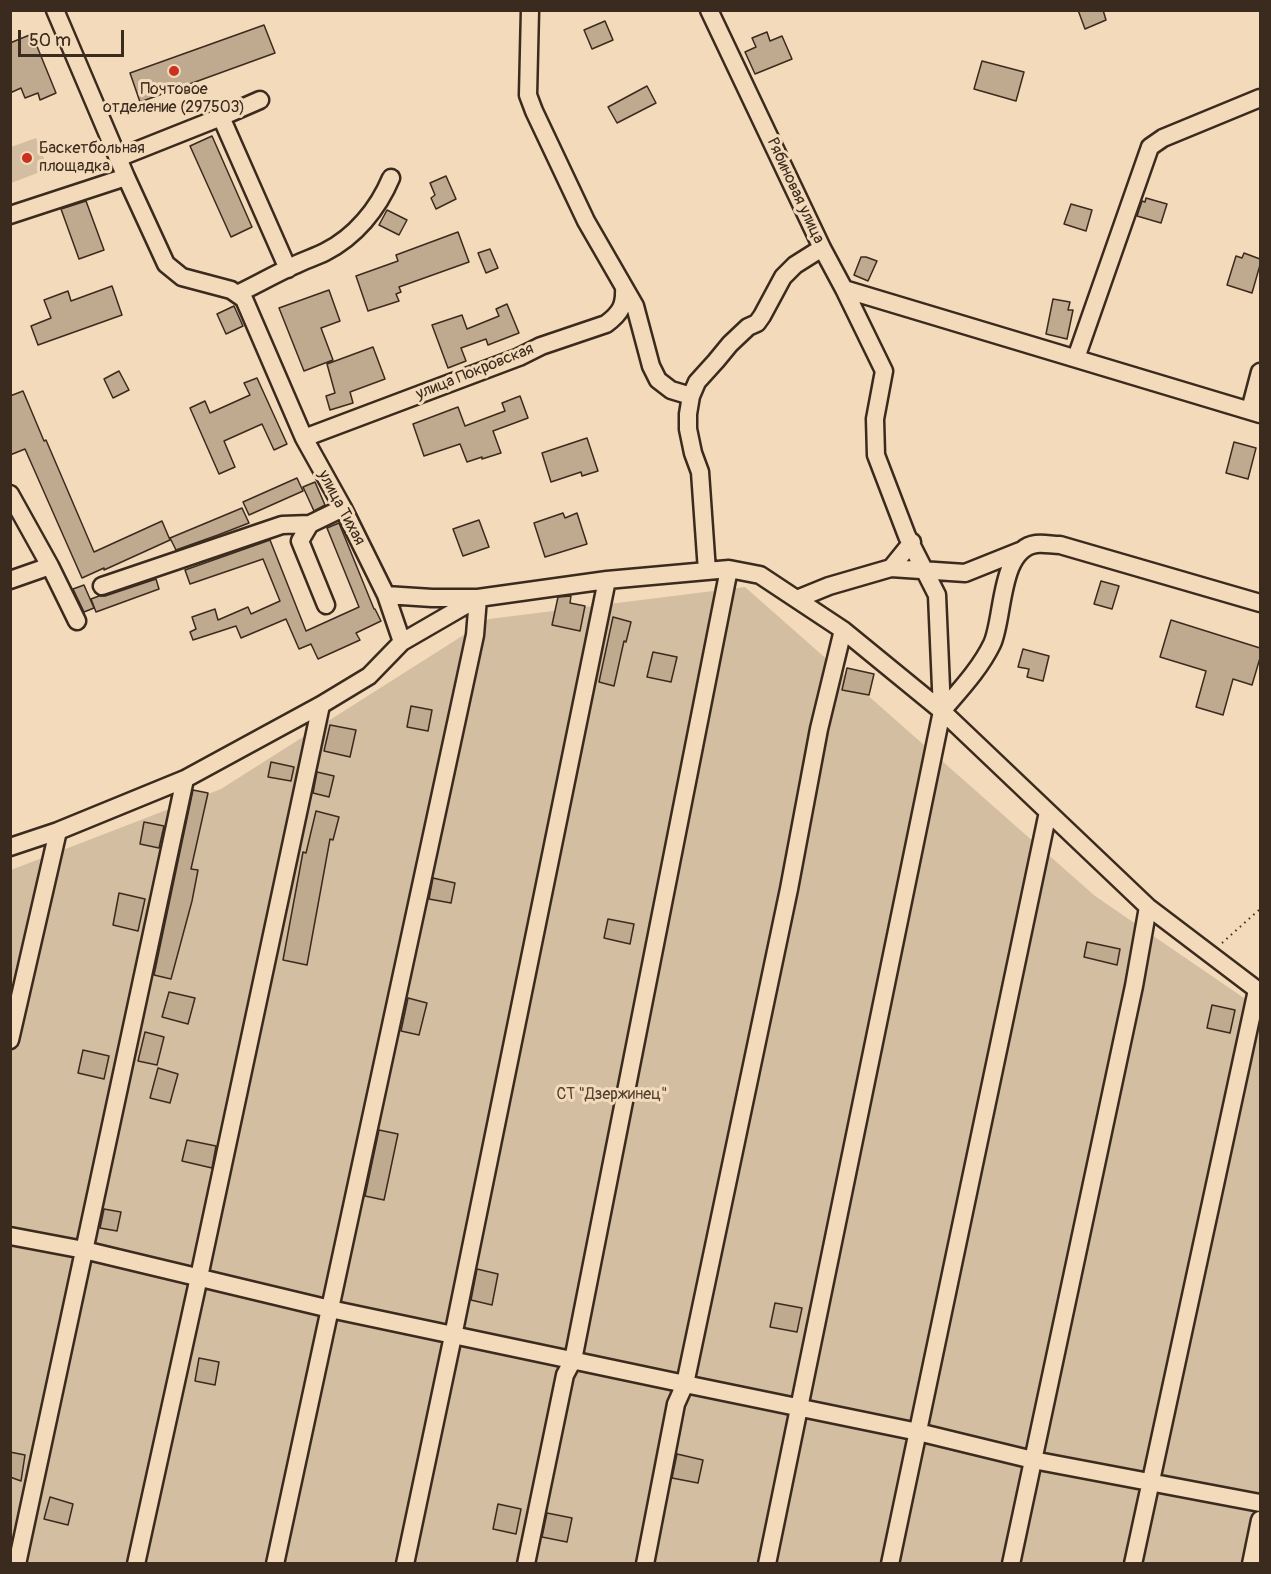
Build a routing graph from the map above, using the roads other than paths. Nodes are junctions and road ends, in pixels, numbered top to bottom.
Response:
1 (55, 10) edge
2 (530, 10) edge
3 (710, 10) edge
4 (1260, 98) edge
5 (260, 100) dead end
6 (221, 117) junction
7 (118, 158) junction
8 (126, 177) junction
9 (391, 178) dead end
10 (10, 215) edge
11 (822, 248) junction
12 (288, 269) junction
13 (624, 287) junction
14 (844, 289) junction
15 (237, 294) junction
16 (1076, 358) junction
17 (1260, 372) edge
18 (691, 396) junction
19 (1255, 412) edge
20 (304, 438) junction
21 (10, 494) edge
22 (343, 508) junction
23 (310, 524) junction
24 (912, 542) junction
25 (1020, 551) junction
26 (50, 567) junction
27 (891, 568) junction
28 (729, 569) junction
29 (707, 571) junction
30 (926, 572) junction
31 (10, 580) edge
32 (607, 580) junction
33 (102, 586) dead end
34 (386, 595) junction
35 (478, 597) junction
36 (797, 599) junction
37 (1260, 603) edge
38 (326, 605) dead end
39 (77, 621) dead end
40 (843, 630) junction
41 (402, 642) junction
42 (321, 705) junction
43 (942, 711) junction
44 (185, 779) junction
45 (1048, 812) junction
46 (58, 831) junction
47 (10, 847) edge
48 (1148, 907) junction
49 (1259, 991) edge
50 (10, 1040) edge
51 (10, 1236) edge
52 (84, 1251) junction
53 (199, 1277) junction
54 (330, 1309) junction
55 (453, 1336) junction
56 (573, 1360) junction
57 (685, 1384) junction
58 (799, 1407) junction
59 (918, 1432) junction
60 (1033, 1460) junction
61 (1151, 1481) junction
62 (1260, 1503) edge
63 (1260, 1520) edge
64 (16, 1563) edge
65 (136, 1563) edge
66 (275, 1563) edge
67 (405, 1563) edge
68 (526, 1563) edge
69 (645, 1563) edge
70 (767, 1563) edge
71 (890, 1563) edge
72 (1011, 1563) edge
73 (1133, 1563) edge
74 (1251, 1563) edge

1 - 7 street
2 - 13 street
3 - 11 street, Рябиновая улица
4 - 16 street
5 - 6 street
6 - 7 street
6 - 12 street
7 - 8 street
8 - 10 street
8 - 15 street
9 - 12 street
11 - 14 street, Рябиновая улица
11 - 18 street
12 - 15 street
13 - 18 street
13 - 20 street, улица Покровская
14 - 16 street
14 - 24 street, Рябиновая улица
15 - 20 street, улица Тихая
16 - 19 street
17 - 19 street
18 - 29 street
20 - 22 street, улица Тихая
21 - 26 street
22 - 23 street
22 - 34 street, улица Тихая
23 - 33 street
23 - 38 street
24 - 27 street
24 - 30 street
25 - 30 street
25 - 37 street
25 - 43 street
26 - 31 street
26 - 39 street
27 - 30 street
27 - 36 street
28 - 29 street
28 - 36 street
28 - 56 street
29 - 32 street
30 - 43 street
32 - 35 street
32 - 55 street
34 - 35 street
34 - 41 street, улица Тихая
35 - 41 street
35 - 54 street
36 - 40 street
40 - 43 street
40 - 57 street
41 - 42 street
42 - 44 street
42 - 53 street
43 - 45 street
43 - 58 street
44 - 46 street
44 - 52 street
45 - 48 street
45 - 59 street
46 - 47 street
46 - 50 street
48 - 49 street
48 - 60 street
49 - 61 street
51 - 52 street
52 - 53 street
52 - 64 street
53 - 54 street
53 - 65 street
54 - 55 street
54 - 66 street
55 - 56 street
55 - 67 street
56 - 57 street
56 - 68 street
57 - 58 street
57 - 69 street
58 - 59 street
58 - 70 street
59 - 60 street
59 - 71 street
60 - 61 street
60 - 72 street
61 - 62 street
61 - 73 street
63 - 74 street

